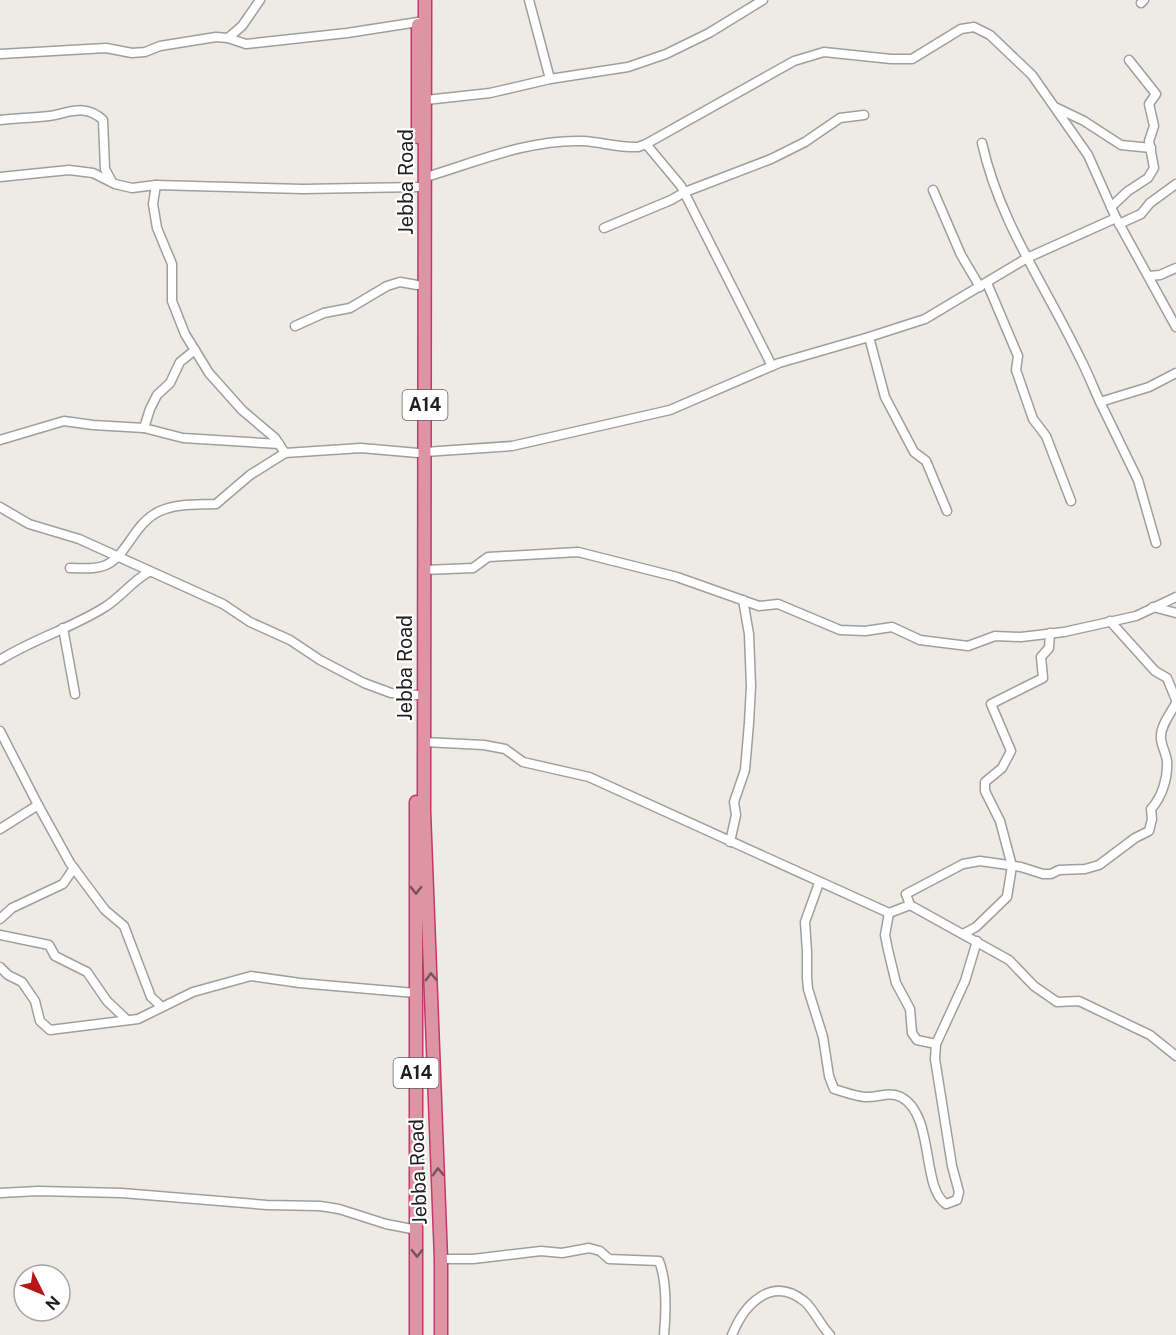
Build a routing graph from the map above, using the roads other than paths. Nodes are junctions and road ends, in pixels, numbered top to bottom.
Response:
1 (260, 0) edge
2 (419, 0) edge
3 (426, 0) edge
4 (529, 0) edge
5 (761, 0) edge
6 (418, 22) junction
7 (228, 38) junction
8 (0, 54) edge
9 (1129, 60) dead end
10 (550, 79) junction
11 (426, 100) junction
12 (1055, 108) junction
13 (864, 115) dead end
14 (0, 120) edge
15 (982, 143) dead end
16 (646, 144) junction
17 (1151, 148) junction
18 (0, 177) edge
19 (112, 182) junction
20 (422, 182) junction
21 (1176, 184) edge
22 (156, 185) junction
23 (933, 190) dead end
24 (685, 192) junction
25 (1111, 207) junction
26 (1118, 221) junction
27 (604, 228) dead end
28 (1027, 258) junction
29 (1176, 268) edge
30 (1149, 276) junction
31 (417, 285) junction
32 (983, 285) junction
33 (295, 326) dead end
34 (1176, 327) edge
35 (869, 338) junction
36 (195, 350) junction
37 (772, 366) junction
38 (1176, 373) edge
39 (1100, 402) junction
40 (144, 428) junction
41 (0, 440) edge
42 (279, 444) junction
43 (285, 453) junction
44 (421, 453) junction
45 (1071, 501) dead end
46 (0, 507) edge
47 (947, 511) dead end
48 (1156, 543) dead end
49 (116, 557) junction
50 (70, 568) dead end
51 (424, 570) junction
52 (149, 572) junction
53 (1176, 597) edge
54 (743, 600) junction
55 (1153, 607) junction
56 (1176, 613) edge
57 (1110, 621) junction
58 (63, 628) junction
59 (1050, 633) junction
60 (0, 660) edge
61 (75, 694) dead end
62 (417, 694) junction
63 (1176, 701) edge
64 (1, 735) edge
65 (424, 742) junction
66 (38, 805) junction
67 (420, 810) junction
68 (0, 829) edge
69 (730, 842) junction
70 (1012, 866) junction
71 (74, 868) junction
72 (819, 883) junction
73 (910, 905) junction
74 (889, 913) junction
75 (0, 919) edge
76 (963, 934) junction
77 (0, 935) edge
78 (977, 941) junction
79 (0, 967) edge
80 (415, 993) junction
81 (162, 1008) junction
82 (127, 1020) junction
83 (936, 1044) junction
84 (1176, 1056) edge
85 (0, 1192) edge
86 (417, 1230) junction
87 (441, 1260) junction
88 (416, 1335) edge
89 (441, 1335) edge
90 (664, 1335) edge
91 (732, 1335) edge
92 (830, 1335) edge

1 - 7 street
2 - 6 highway, Jebba Road / A14
3 - 11 highway, Jebba Road / A14
4 - 10 street
5 - 10 street
6 - 7 street
6 - 20 highway, Jebba Road / A14
7 - 8 street
9 - 17 street
10 - 11 street
11 - 20 highway, Jebba Road / A14
12 - 16 street
12 - 17 street
12 - 25 street
13 - 24 street
14 - 19 street
15 - 28 street
16 - 20 street
16 - 24 street
17 - 25 street
18 - 19 street
19 - 22 street
20 - 22 street
20 - 31 highway, Jebba Road / A14
20 - 44 highway, Jebba Road / A14
21 - 26 street
22 - 36 street
23 - 32 street
24 - 27 street
24 - 37 street
25 - 26 street
26 - 28 street
26 - 30 street
28 - 32 street
28 - 39 street
29 - 30 street
30 - 34 street
31 - 33 street
31 - 44 highway, Jebba Road / A14
32 - 35 street
32 - 45 street
35 - 37 street
35 - 47 street
36 - 40 street
36 - 42 street
37 - 44 street
38 - 39 street
39 - 48 street
40 - 41 street
40 - 42 street
42 - 43 street
43 - 44 street
43 - 49 street
44 - 51 highway, Jebba Road / A14
44 - 62 highway, Jebba Road / A14
46 - 49 street
49 - 50 street
49 - 52 street
51 - 54 street
51 - 65 highway, Jebba Road / A14
52 - 58 street
52 - 62 street
53 - 55 street
54 - 59 street
54 - 69 street
55 - 56 street
55 - 57 street
57 - 59 street
57 - 63 street
58 - 60 street
58 - 61 street
59 - 70 street
62 - 67 highway, Jebba Road / A14
63 - 70 street
64 - 66 street
65 - 67 highway, Jebba Road / A14
65 - 69 street
66 - 68 street
66 - 71 street
67 -> 80 highway, Jebba Road / A14
87 -> 67 highway, Jebba Road / A14
69 - 72 street
70 - 73 street
70 - 76 street
71 - 75 street
71 - 81 street
72 - 74 street
72 - 83 street
73 - 74 street
73 - 76 street
74 - 83 street
76 - 78 street
77 - 82 street
78 - 83 street
78 - 84 street
79 - 82 street
80 - 81 street
80 - 86 highway, Jebba Road / A14
81 - 82 street
85 - 86 street
86 -> 88 highway, Jebba Road / A14
87 - 89 highway, Jebba Road / A14
87 - 90 street
91 - 92 street

